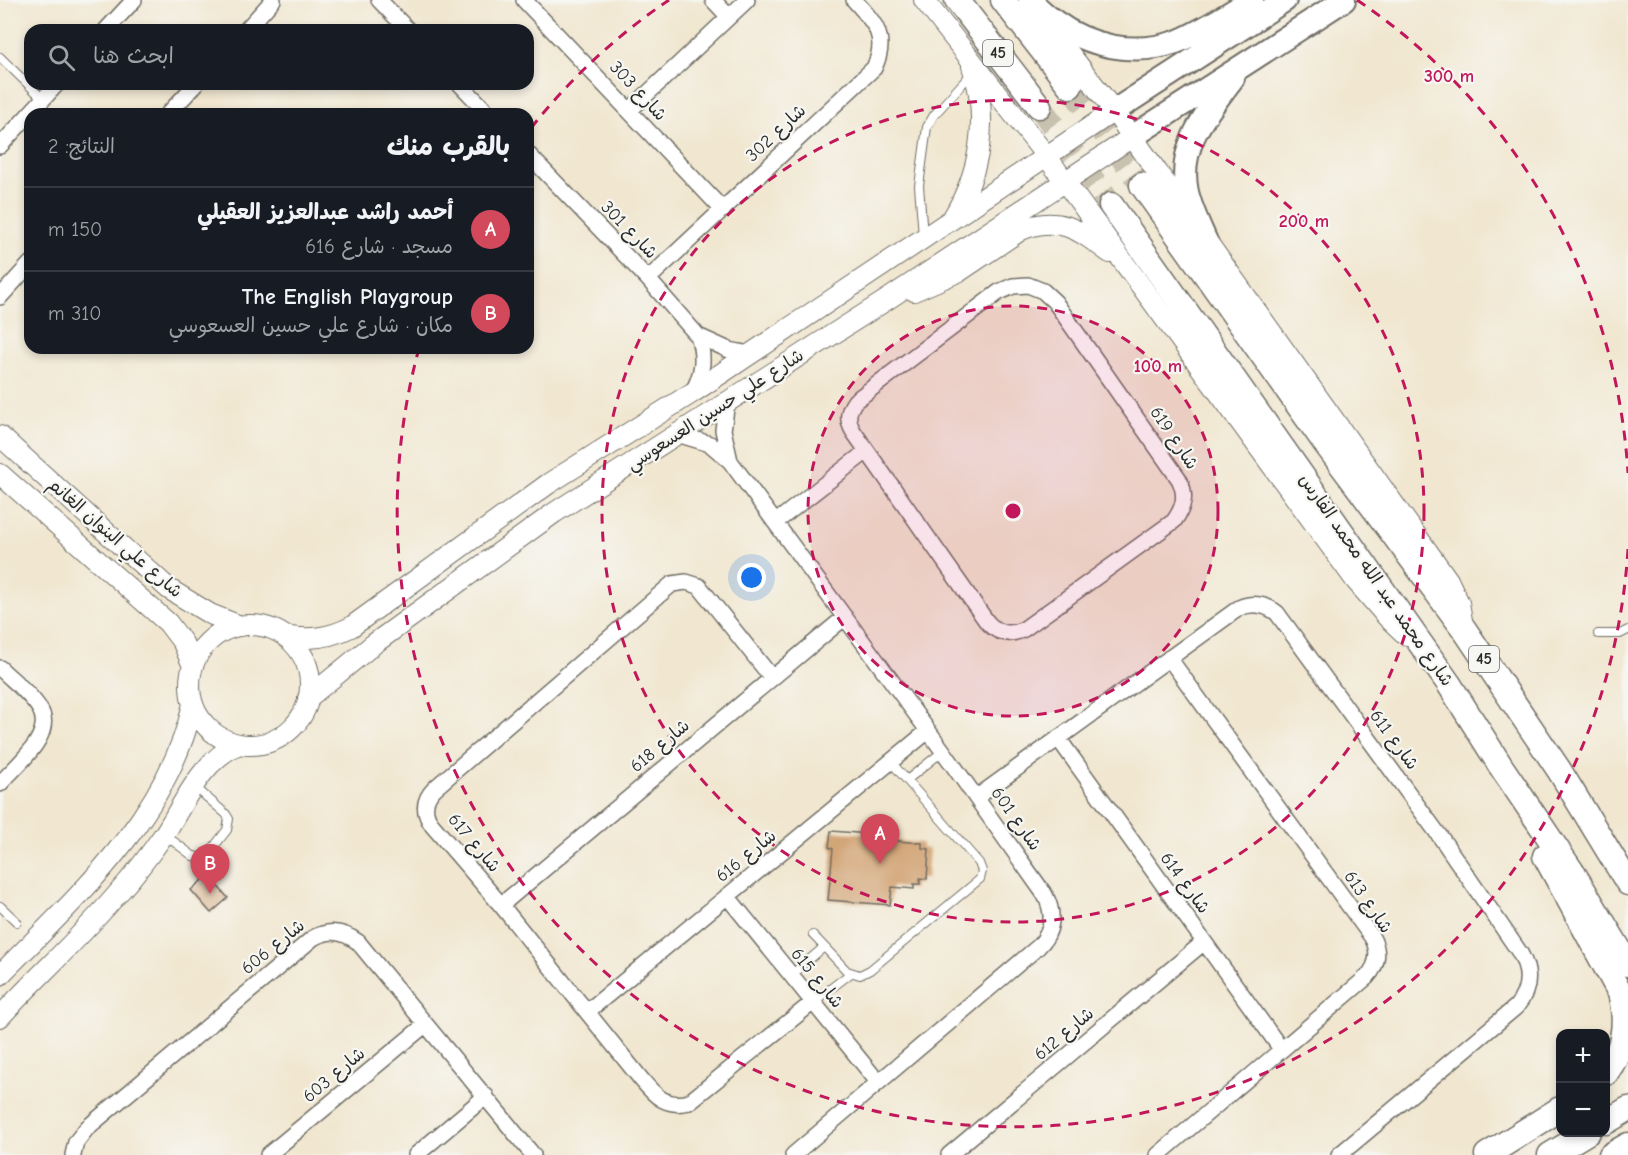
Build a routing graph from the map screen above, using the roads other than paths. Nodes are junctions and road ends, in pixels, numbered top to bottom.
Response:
1 (134, 0) edge
2 (379, 0) edge
3 (525, 0) edge
4 (713, 0) edge
5 (747, 0) edge
6 (854, 0) edge
7 (924, 0) edge
8 (957, 0) edge
9 (1003, 0) edge
10 (1029, 0) edge
11 (1252, 0) edge
12 (1285, 0) edge
13 (1344, 0) edge
14 (264, 3) edge
15 (729, 17) junction
16 (112, 24) edge
17 (250, 24) edge
18 (402, 24) edge
19 (0, 57) edge
20 (970, 64) junction
21 (1244, 64) junction
22 (24, 80) edge
23 (1070, 86) tunnel mouth
24 (34, 90) edge
25 (51, 90) edge
26 (190, 90) edge
27 (466, 90) edge
28 (43, 99) junction
29 (1039, 106) tunnel mouth
30 (35, 108) edge
31 (174, 108) edge
32 (483, 108) edge
33 (630, 110) junction
34 (1114, 111) junction
35 (24, 120) edge
36 (1132, 137) junction
37 (0, 146) edge
38 (1047, 157) junction
39 (534, 160) edge
40 (1065, 181) junction
41 (1142, 185) tunnel mouth
42 (1112, 205) tunnel mouth
43 (723, 210) junction
44 (950, 222) junction
45 (924, 239) junction
46 (1207, 244) junction
47 (1126, 265) junction
48 (24, 271) edge
49 (648, 279) junction
50 (0, 297) edge
51 (888, 298) junction
52 (698, 336) junction
53 (750, 354) junction
54 (692, 393) junction
55 (727, 402) junction
56 (677, 434) junction
57 (0, 436) edge
58 (867, 451) junction
59 (730, 460) junction
60 (0, 474) edge
61 (776, 522) junction
62 (846, 617) junction
63 (240, 626) junction
64 (1464, 629) junction
65 (1628, 630) edge
66 (1598, 634) dead end
67 (285, 636) junction
68 (1427, 654) junction
69 (1169, 658) junction
70 (193, 666) junction
71 (0, 668) edge
72 (772, 678) junction
73 (308, 698) junction
74 (193, 704) junction
75 (928, 731) junction
76 (1058, 738) junction
77 (239, 744) junction
78 (943, 751) junction
79 (891, 762) junction
80 (1500, 765) junction
81 (907, 780) junction
82 (0, 784) edge
83 (193, 786) junction
84 (976, 797) junction
85 (164, 834) junction
86 (1628, 884) edge
87 (728, 896) junction
88 (501, 905) junction
89 (0, 906) edge
90 (17, 922) dead end
91 (813, 935) dead end
92 (1204, 942) junction
93 (29, 946) junction
94 (824, 947) junction
95 (1628, 964) edge
96 (48, 967) junction
97 (851, 974) junction
98 (0, 975) edge
99 (790, 976) junction
100 (812, 1003) junction
101 (588, 1011) junction
102 (0, 1017) edge
103 (425, 1025) junction
104 (1281, 1049) junction
105 (1610, 1065) edge
106 (1628, 1072) edge
107 (879, 1082) junction
108 (1607, 1083) edge
109 (486, 1096) junction
110 (1628, 1109) edge
111 (1556, 1112) edge
112 (1610, 1119) edge
113 (1580, 1137) edge
114 (1628, 1145) edge
115 (73, 1155) edge
116 (267, 1155) edge
117 (416, 1155) edge
118 (533, 1155) edge
119 (793, 1155) edge
120 (949, 1155) edge
121 (1158, 1155) edge
122 (1339, 1155) edge
123 (1487, 1155) edge
124 (1550, 1155) edge
125 (1611, 1155) edge

1 - 16 street
2 - 18 street
3 - 33 street, شارع 303
4 - 15 street
5 - 15 street
6 - 43 street, شارع 302
7 - 20 street
8 - 29 main road, 45
9 - 23 main road, 45
10 - 11 main road
10 - 34 street
12 - 34 main road
13 - 21 main road
14 - 17 street
15 - 33 street
19 - 22 lane
20 - 38 street
20 - 44 street
20 - 45 lane
21 - 36 main road
21 - 46 main road
24 - 28 lane
25 - 28 street
26 - 31 street
27 - 32 street
28 - 30 street
33 - 43 street, شارع 303
34 - 36 street
34 - 38 street, شارع علي حسين العسعوسي
35 - 37 street
36 - 40 street, شارع علي حسين العسعوسي
36 - 46 street
38 - 40 street
38 - 44 street, شارع علي حسين العسعوسي
39 - 49 street, شارع 301
40 - 47 street
40 - 51 street, شارع علي حسين العسعوسي
41 - 64 main road, شارع محمد عبد الله محمد الفارس / 45
42 - 68 main road, شارع محمد عبد الله محمد الفارس / 45
43 - 49 street, شارع 302
44 - 45 street, شارع علي حسين العسعوسي
45 - 53 street, شارع علي حسين العسعوسي
46 - 64 street
47 - 51 street
47 - 68 street
48 - 50 street
49 - 52 street, شارع 301
51 - 55 street, شارع علي حسين العسعوسي
52 - 53 street, شارع 301
52 - 54 street
53 - 54 street, شارع علي حسين العسعوسي
54 - 67 street, شارع علي حسين العسعوسي
55 - 56 street, شارع علي حسين العسعوسي
55 - 59 street, شارع 601
56 - 59 street, شارع 601
56 - 73 street, شارع علي حسين العسعوسي
57 - 63 street, شارع علي البنوان الغانم
58 - 58 street, شارع 619
58 - 61 street
59 - 61 street, شارع 601
60 - 70 street, شارع علي البنوان الغانم
61 - 62 street, شارع 601
62 - 72 street, شارع 618
62 - 75 street, شارع 601
63 - 67 street
63 - 70 street
64 - 86 main road, شارع محمد عبد الله محمد الفارس / 45
65 - 66 lane
67 - 73 street
68 - 80 main road, شارع محمد عبد الله محمد الفارس / 45
69 - 76 street, شارع 611
69 - 104 street, شارع 613
69 - 122 street, شارع 611
70 - 74 street
71 - 82 street
72 - 88 street, شارع 618
72 - 88 street, شارع 617
73 - 77 street
74 - 77 street
74 - 93 street
75 - 78 street, شارع 601
75 - 79 street, شارع 616
76 - 84 street, شارع 611
76 - 92 street, شارع 614
77 - 83 street
78 - 81 lane
78 - 84 street, شارع 601
79 - 81 lane
79 - 87 street, شارع 616
80 - 95 main road, شارع محمد عبد الله محمد الفارس / 45
80 - 105 main road
81 - 97 lane
83 - 85 street
83 - 85 lane
84 - 107 street, شارع 601
85 - 96 street
87 - 99 street, شارع 615
87 - 101 street, شارع 616
88 - 101 street, شارع 617
89 - 90 lane
91 - 94 lane
92 - 104 street, شارع 614
92 - 120 street, شارع 612
93 - 96 street
93 - 98 street
94 - 97 lane
94 - 99 lane
96 - 102 street
97 - 100 lane
99 - 100 street, شارع 615
100 - 101 street, شارع 617
100 - 107 street, شارع 615
103 - 109 street, شارع 606
103 - 115 street, شارع 606
103 - 116 street, شارع 603
104 - 121 street, شارع 613
106 - 108 main road
107 - 119 street, شارع 601
109 - 117 street
109 - 118 street, شارع 606
110 - 112 main road
111 - 123 main road
113 - 124 main road
114 - 125 main road

